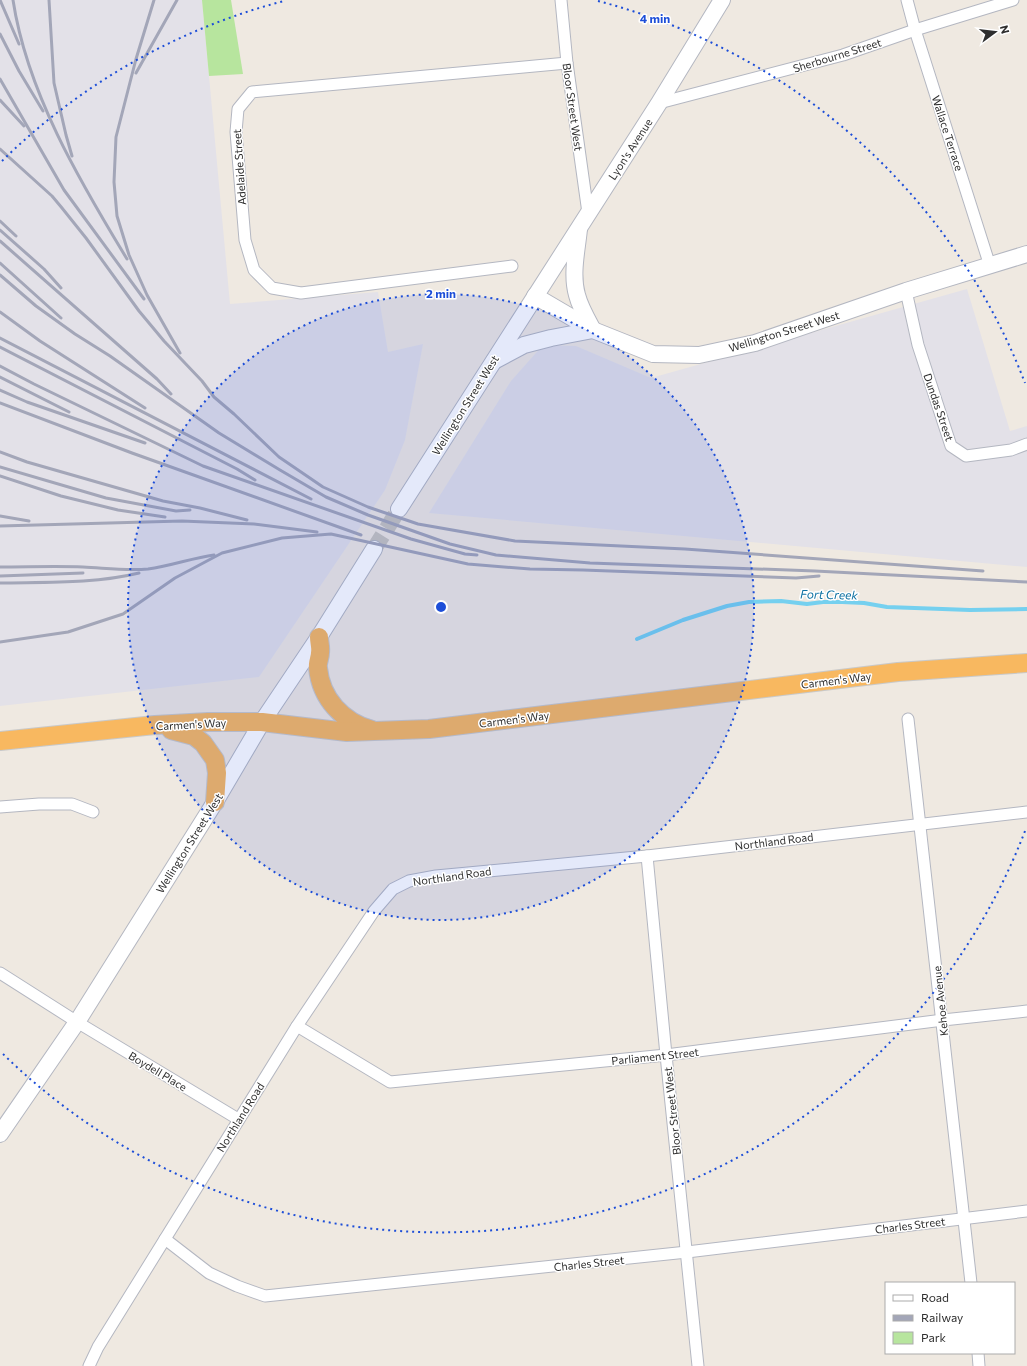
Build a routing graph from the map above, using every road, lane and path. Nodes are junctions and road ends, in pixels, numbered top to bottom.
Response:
1 (561, 0) edge
2 (722, 0) edge
3 (907, 0) edge
4 (1013, 0) edge
5 (915, 30) junction
6 (567, 63) junction
7 (659, 104) junction
8 (588, 213) junction
9 (580, 227) junction
10 (1027, 254) edge
11 (512, 266) dead end
12 (990, 266) junction
13 (906, 292) junction
14 (535, 296) junction
15 (593, 330) junction
16 (493, 362) junction
17 (1027, 444) edge
18 (399, 509) tunnel mouth
19 (374, 549) tunnel mouth
20 (319, 637) junction
21 (1027, 663) edge
22 (908, 719) dead end
23 (262, 722) junction
24 (155, 726) junction
25 (375, 731) junction
26 (0, 741) edge
27 (214, 802) junction
28 (0, 807) edge
29 (93, 812) dead end
30 (1027, 812) edge
31 (921, 824) junction
32 (647, 856) junction
33 (0, 973) edge
34 (1027, 1011) edge
35 (943, 1020) junction
36 (77, 1022) junction
37 (297, 1026) junction
38 (666, 1055) junction
39 (238, 1119) junction
40 (0, 1134) edge
41 (1027, 1211) edge
42 (964, 1218) junction
43 (165, 1239) junction
44 (687, 1252) junction
45 (971, 1282) edge
46 (978, 1354) edge
47 (89, 1366) edge
48 (698, 1366) edge
49 (979, 1366) edge

1 - 6 street, Bloor Street West
2 - 7 main road, Lyon's Avenue
3 - 5 street, Wallace Terrace
4 - 5 street, Sherbourne Street
5 - 7 street, Sherbourne Street
5 - 12 street, Wallace Terrace
6 - 8 street, Bloor Street West
6 - 11 street, Adelaide Street
7 - 8 main road, Lyon's Avenue
8 - 9 main road, Lyon's Avenue
9 - 14 main road, Lyon's Avenue
9 - 15 main road
10 - 12 main road, Wellington Street West
12 - 13 main road, Wellington Street West
13 - 15 main road, Wellington Street West
13 - 17 street, Dundas Street
14 - 15 main road, Wellington Street West
14 - 16 main road, Wellington Street West
15 - 16 main road
16 - 18 main road, Wellington Street West
19 - 20 main road, Wellington Street West
20 - 23 main road, Wellington Street West
20 - 25 highway
21 - 25 highway, Carmen's Way
22 - 31 street, Kehoe Avenue
23 - 24 highway, Carmen's Way
23 - 25 highway, Carmen's Way
23 - 27 main road, Wellington Street West
24 - 26 highway, Carmen's Way
24 - 27 highway
27 - 36 main road, Wellington Street West
28 - 29 street
30 - 31 street, Northland Road
31 - 32 street, Northland Road
31 - 35 street, Kehoe Avenue
32 - 37 street, Northland Road
32 - 38 street, Bloor Street West
33 - 36 street, Boydell Place
34 - 35 street, Parliament Street
35 - 38 street, Parliament Street
35 - 42 street, Kehoe Avenue
36 - 39 street, Boydell Place
36 - 40 main road, Wellington Street West
37 - 38 street, Parliament Street
37 - 39 street, Northland Road
38 - 44 street, Bloor Street West
39 - 43 street, Northland Road
41 - 42 street, Charles Street
42 - 44 street, Charles Street
42 - 45 street, Kehoe Avenue
43 - 44 street, Charles Street
43 - 47 street, Northland Road
44 - 48 street, Bloor Street West
46 - 49 street

